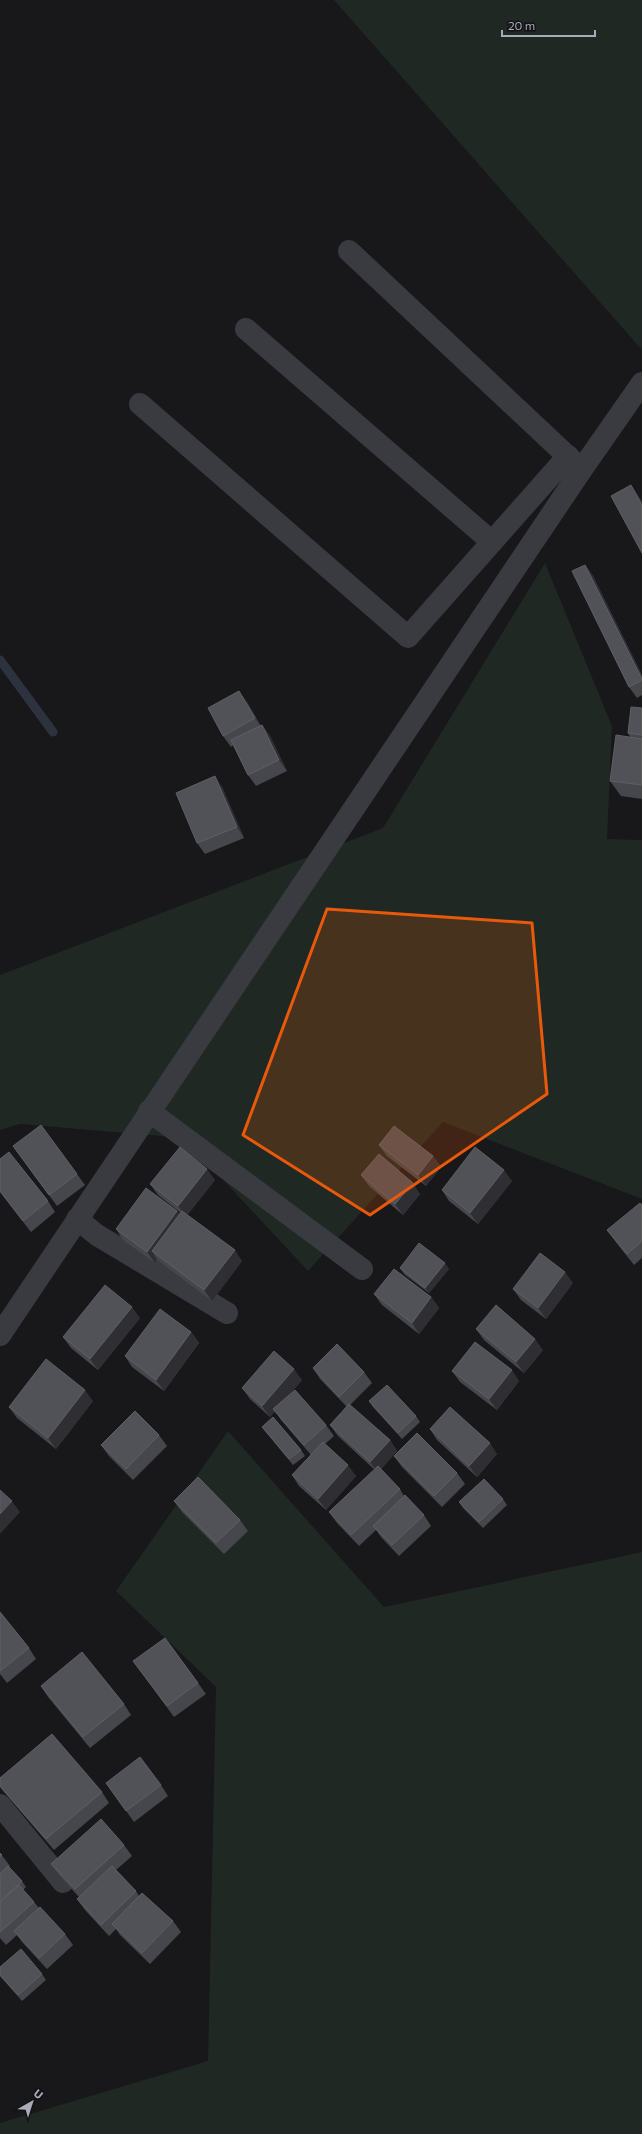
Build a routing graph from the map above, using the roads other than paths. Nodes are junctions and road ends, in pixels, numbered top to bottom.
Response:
1 (349, 251) dead end
2 (246, 329) dead end
3 (642, 383) edge
4 (140, 404) dead end
5 (575, 463) junction
6 (492, 542) junction
7 (149, 1111) junction
8 (77, 1219) junction
9 (362, 1269) dead end
10 (226, 1312) dead end
11 (0, 1335) edge
12 (0, 1805) edge
13 (63, 1882) edge

1 - 5 street
2 - 6 street
3 - 5 street
4 - 6 street
5 - 6 street
5 - 7 street
7 - 8 street
7 - 9 street
8 - 10 street
8 - 11 street
12 - 13 street

